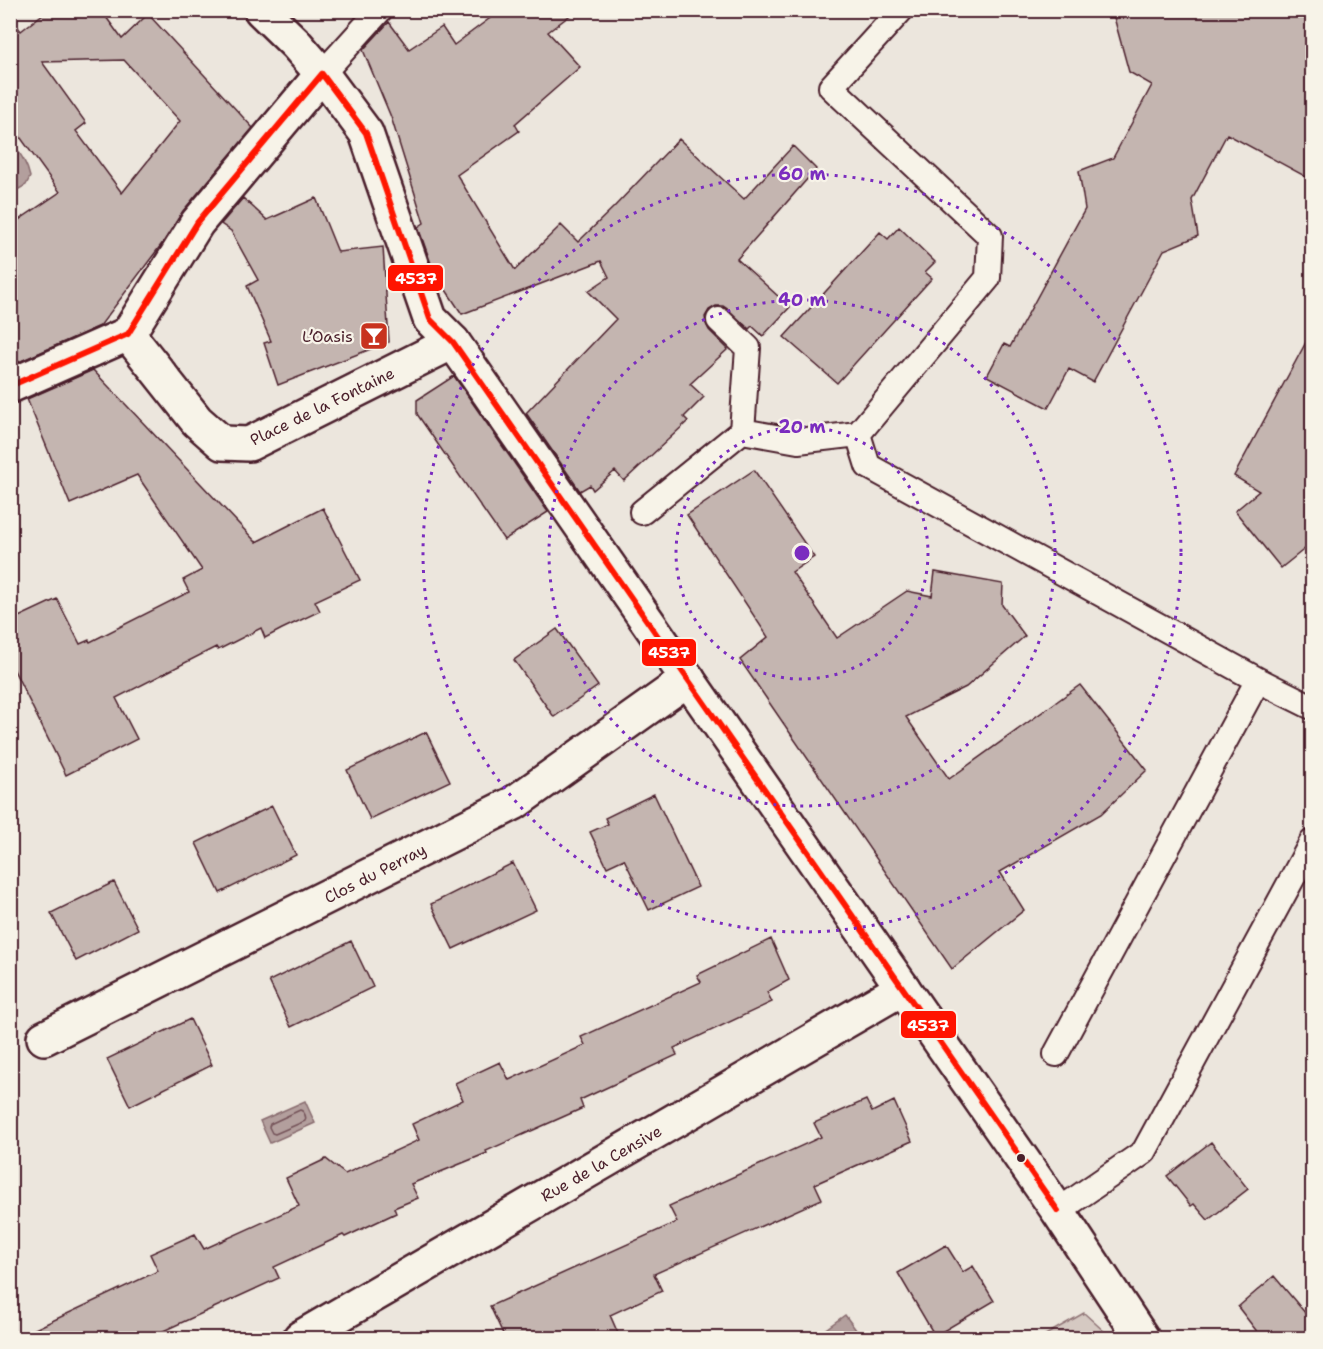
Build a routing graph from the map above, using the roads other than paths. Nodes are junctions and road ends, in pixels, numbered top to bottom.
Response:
1 (261, 10) edge
2 (380, 10) edge
3 (901, 10) edge
4 (322, 74) junction
5 (719, 320) dead end
6 (128, 334) junction
7 (453, 342) junction
8 (10, 386) edge
9 (742, 431) junction
10 (858, 434) junction
11 (642, 512) dead end
12 (688, 679) junction
13 (1258, 680) junction
14 (1312, 707) edge
15 (1312, 842) edge
16 (903, 988) junction
17 (44, 1038) dead end
18 (1056, 1054) dead end
19 (1058, 1211) junction
20 (300, 1338) edge
21 (1142, 1338) edge

1 - 4 street
2 - 4 lane
3 - 10 lane
4 - 6 street
4 - 7 street
5 - 9 lane
6 - 7 street, Place de la Fontaine
6 - 8 street
7 - 12 street
9 - 10 lane
9 - 11 lane
10 - 13 lane
12 - 16 street
12 - 17 street, Clos du Perray
13 - 14 lane
13 - 18 lane
15 - 19 lane
16 - 19 street
16 - 20 street, Rue de la Censive
19 - 21 street

